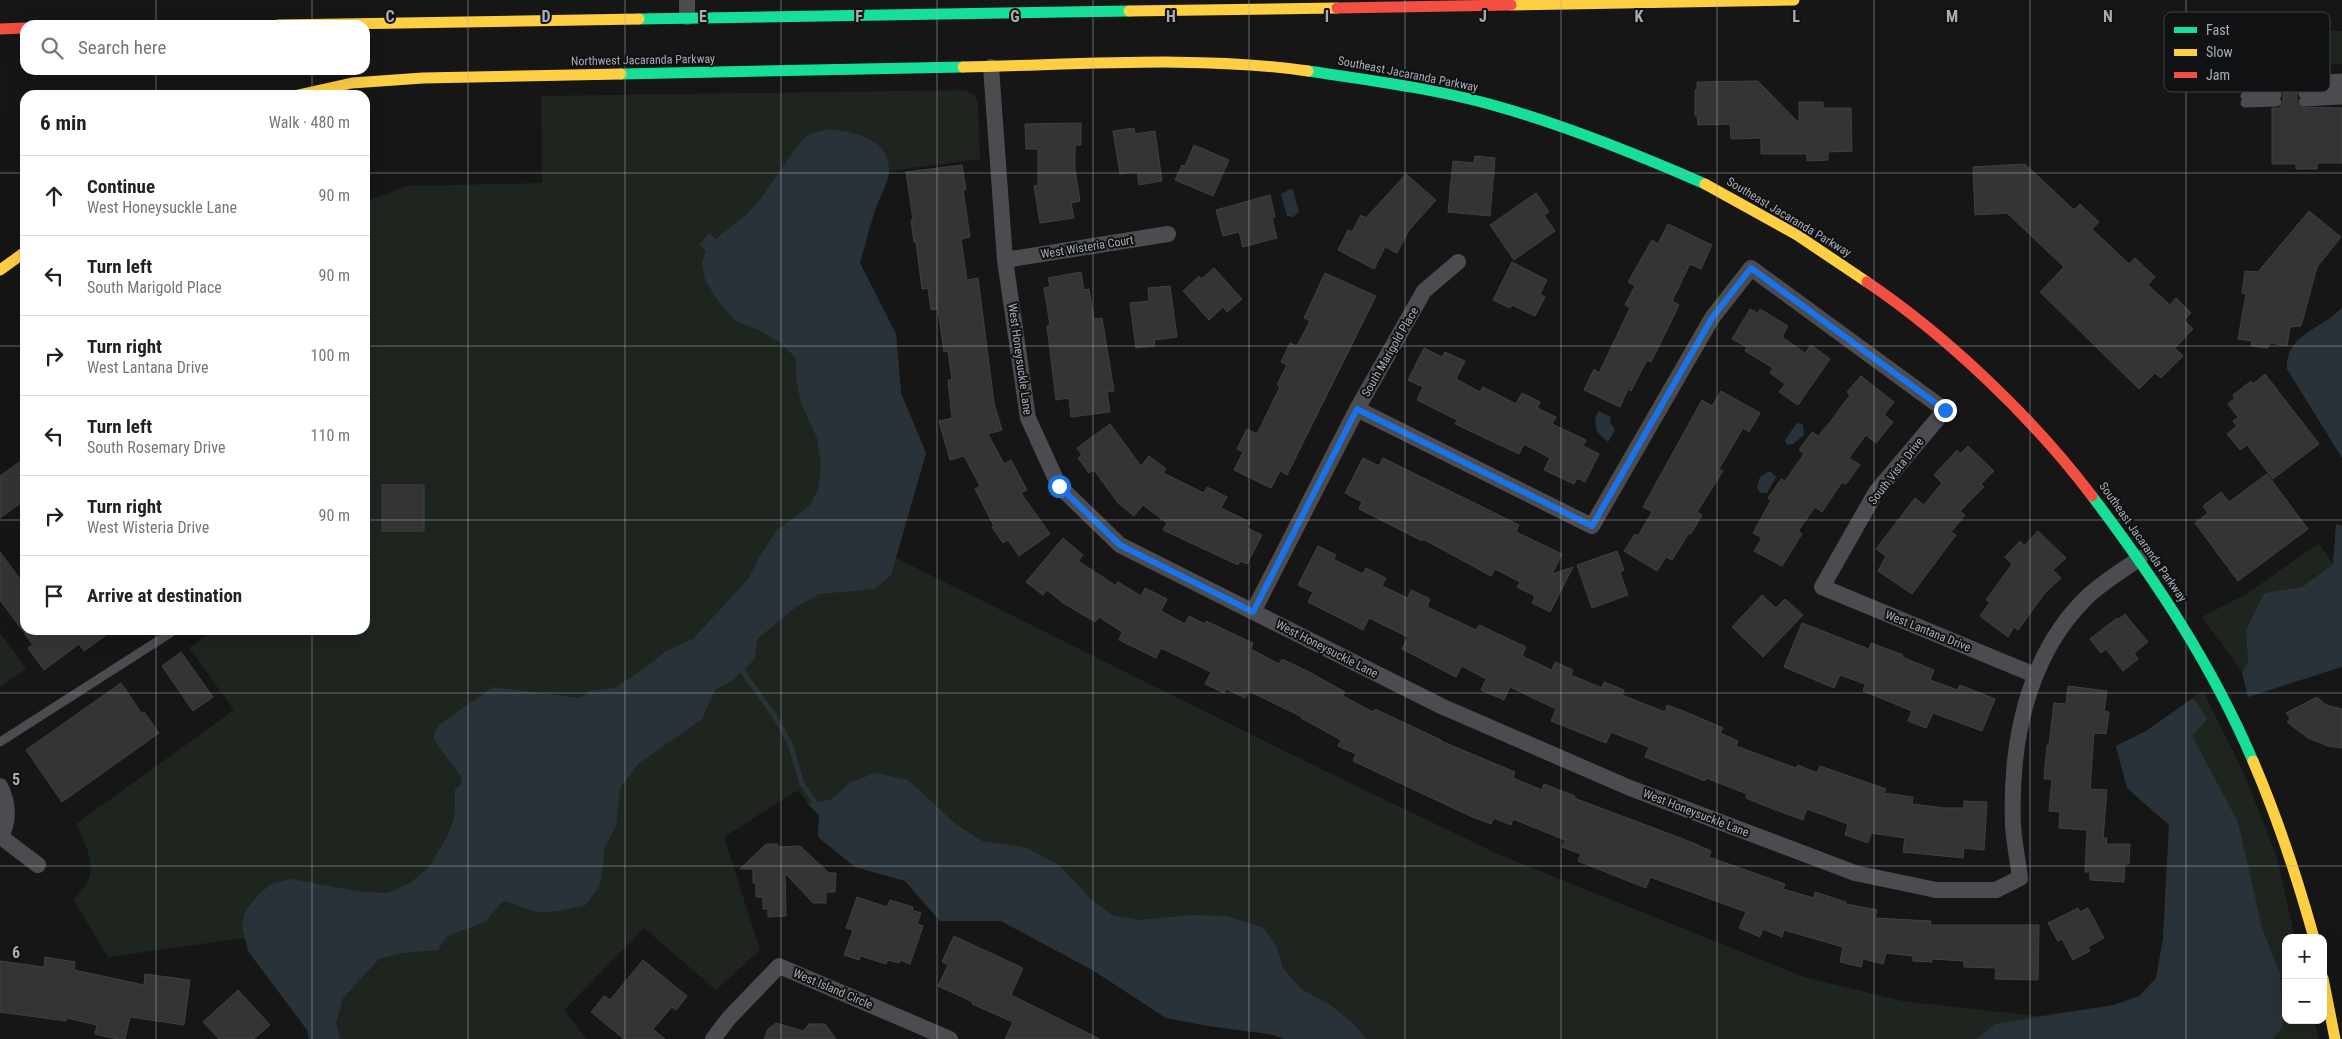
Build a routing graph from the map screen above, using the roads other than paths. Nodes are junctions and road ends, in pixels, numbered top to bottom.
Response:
1 (687, 0) edge
2 (1794, 0) edge
3 (1360, 4) edge
4 (687, 18) junction
5 (370, 23) edge
6 (20, 28) edge
7 (0, 29) edge
8 (991, 67) junction
9 (323, 90) edge
10 (2245, 92) joint
11 (2312, 92) edge
12 (2342, 93) edge
13 (2303, 94) junction
14 (2342, 100) edge
15 (1168, 234) dead end
16 (20, 256) edge
17 (1006, 260) junction
18 (1458, 262) dead end
19 (0, 270) edge
20 (1357, 409) junction
21 (2140, 558) junction
22 (1822, 587) joint
23 (1253, 612) junction
24 (167, 635) edge
25 (2035, 676) junction
26 (0, 742) edge
27 (0, 786) edge
28 (0, 837) edge
29 (38, 865) dead end
30 (2313, 934) edge
31 (2329, 978) edge
32 (713, 1039) edge
33 (950, 1039) edge
34 (2335, 1039) edge

1 - 4 street
2 - 3 street
3 - 4 street
4 - 5 street
6 - 7 street
8 - 9 street, Northwest Jacaranda Parkway
8 - 17 street, West Honeysuckle Lane
8 - 21 street, Southeast Jacaranda Parkway
10 - 10 lane
11 - 13 lane
12 - 13 lane
13 - 14 lane
15 - 17 street, West Wisteria Court
16 - 19 street
17 - 23 street, West Honeysuckle Lane
18 - 20 street, South Marigold Place
20 - 22 street, South Vista Drive
20 - 23 street, South Marigold Place
21 - 25 street
21 - 30 street, Southeast Jacaranda Parkway
22 - 25 street, West Lantana Drive
23 - 25 street, West Honeysuckle Lane
24 - 26 lane
27 - 28 street
28 - 29 street
31 - 34 street
32 - 33 street, West Island Circle

